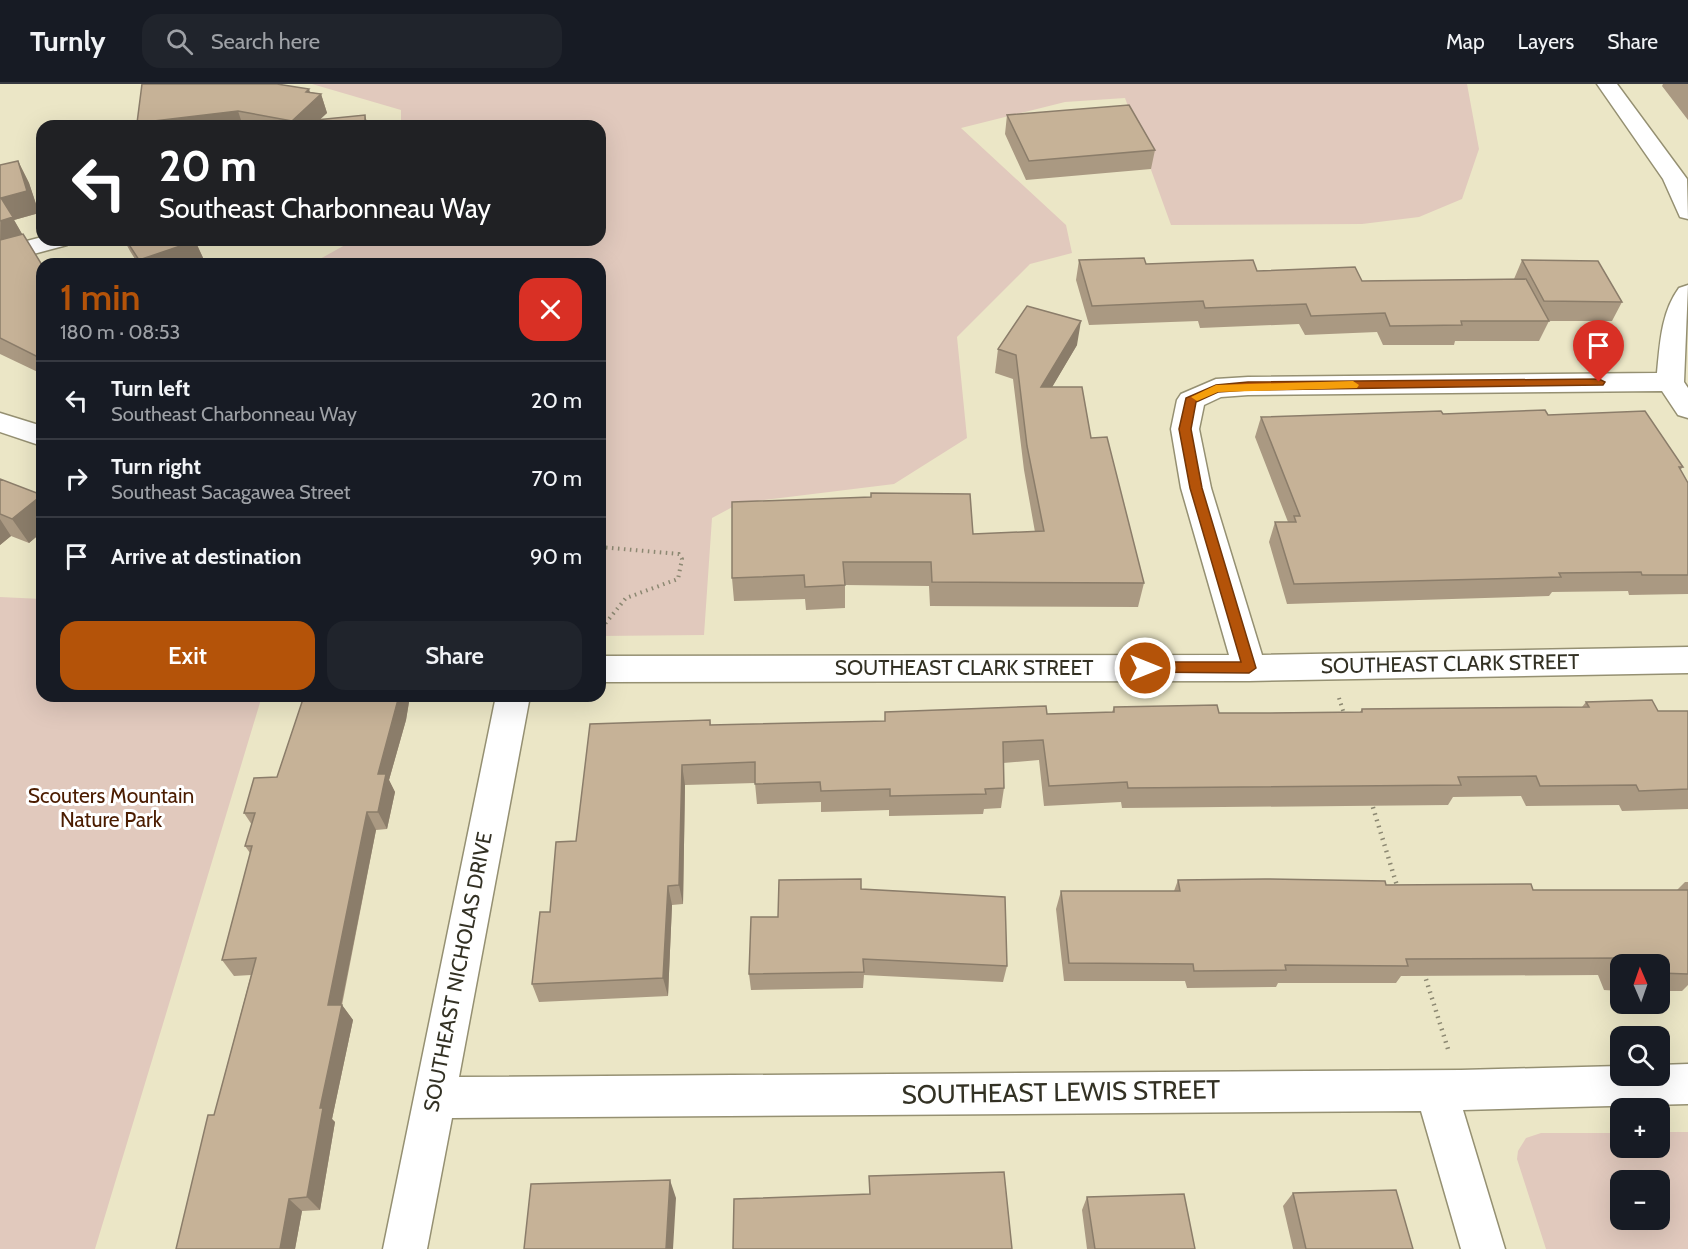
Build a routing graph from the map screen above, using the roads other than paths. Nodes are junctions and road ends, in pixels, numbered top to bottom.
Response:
1 (1607, 86) edge
2 (1688, 212) edge
3 (36, 246) edge
4 (0, 256) edge
5 (1688, 293) edge
6 (1670, 382) junction
7 (1688, 409) edge
8 (0, 422) edge
9 (36, 434) edge
10 (1688, 660) edge
11 (1249, 668) junction
12 (606, 669) edge
13 (512, 702) edge
14 (1688, 1084) edge
15 (1449, 1089) junction
16 (433, 1098) junction
17 (405, 1249) edge
18 (1483, 1249) edge

1 - 2 street
3 - 4 street
5 - 6 street
6 - 7 street
6 - 11 street
8 - 9 street
10 - 11 street, SOUTHEAST CLARK STREET
11 - 12 street, SOUTHEAST CLARK STREET
13 - 16 street, SOUTHEAST NICHOLAS DRIVE
14 - 15 street, SOUTHEAST LEWIS STREET
15 - 16 street, SOUTHEAST LEWIS STREET
15 - 18 street
16 - 17 street, SOUTHEAST NICHOLAS DRIVE

